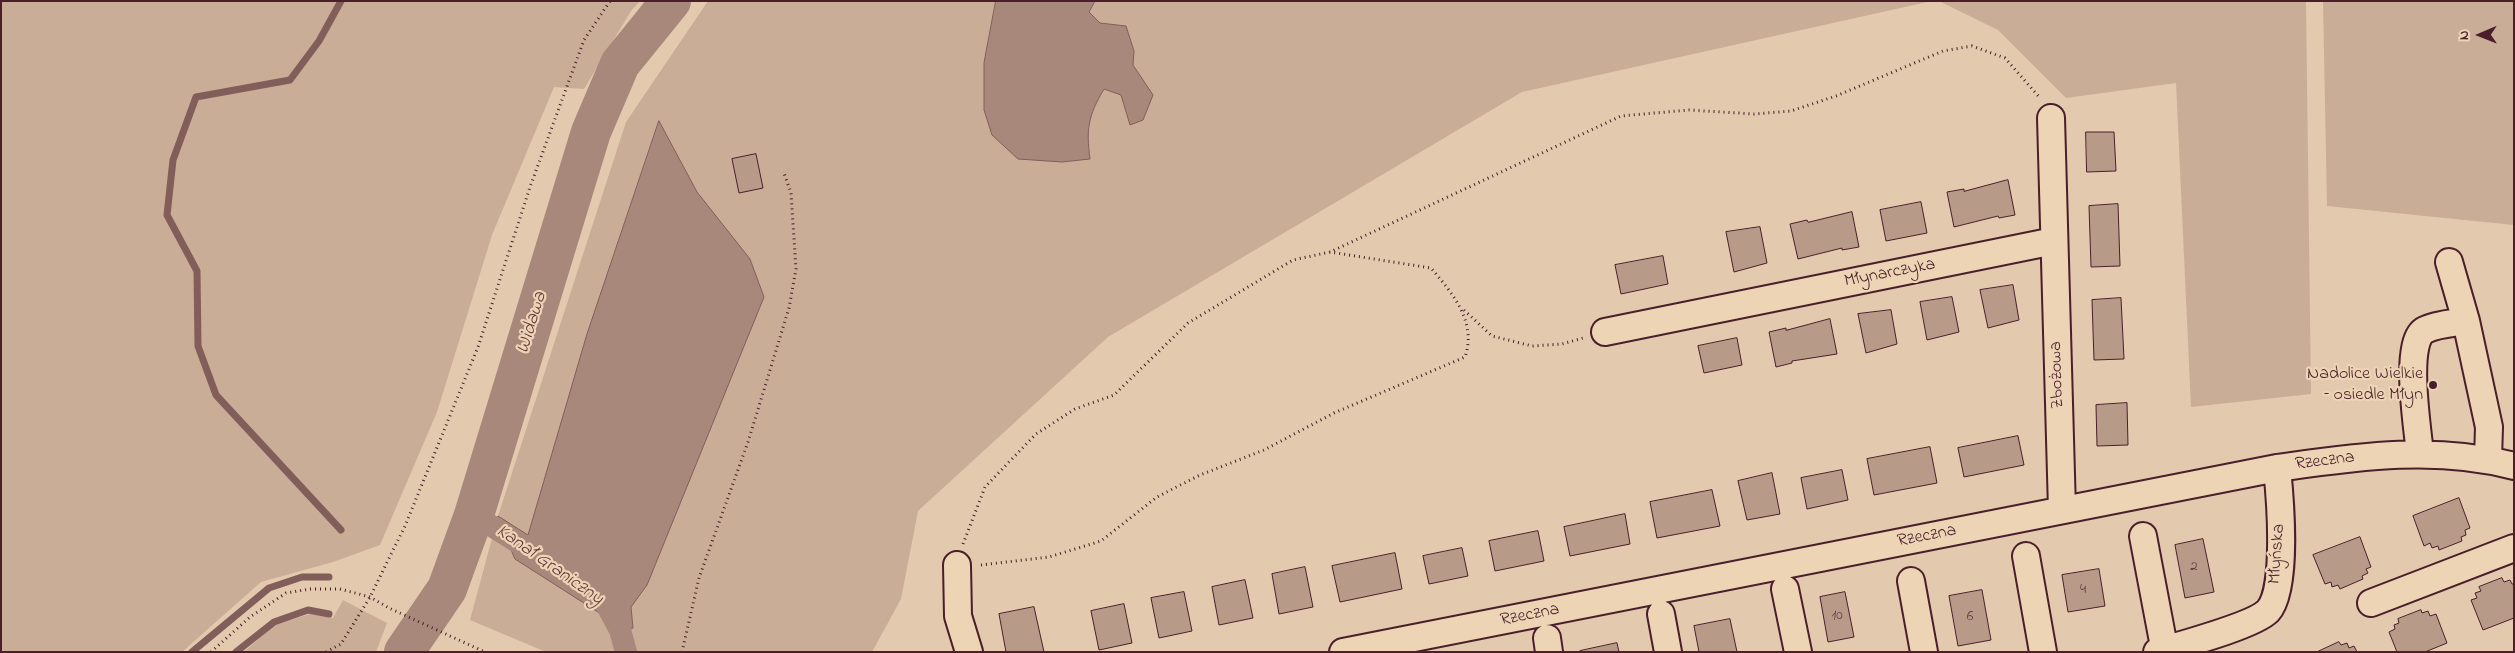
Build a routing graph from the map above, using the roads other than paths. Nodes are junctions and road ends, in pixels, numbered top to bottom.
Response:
1 (2051, 118) road end
2 (2054, 241) junction
3 (2449, 262) dead end
4 (2466, 321) junction
5 (1605, 332) road end
6 (2420, 454) junction
7 (2488, 459) junction
8 (2514, 466) edge
9 (2277, 468) junction
10 (2062, 510) junction
11 (2143, 536) dead end
12 (2514, 548) edge
13 (2026, 556) dead end
14 (957, 565) road end
15 (1911, 581) dead end
16 (1785, 589) dead end
17 (2371, 603) dead end
18 (1661, 614) dead end
19 (2162, 651) edge
20 (969, 652) edge
21 (1344, 652) edge
22 (1668, 652) edge
23 (1798, 652) edge
24 (1924, 652) edge
25 (2044, 652) edge

1 - 2 street
2 - 5 street, Młynarczyka
2 - 10 street, Zbożowa
3 - 4 street
4 - 6 street
4 - 7 street
6 - 7 street, Rzeczna
6 - 9 street, Rzeczna
7 - 8 street, Rzeczna
9 - 10 street, Rzeczna
9 - 19 street, Młyńska
10 - 21 street, Rzeczna
11 - 19 street
12 - 17 street
13 - 25 street
14 - 20 street
15 - 24 street
16 - 23 street
18 - 22 street

